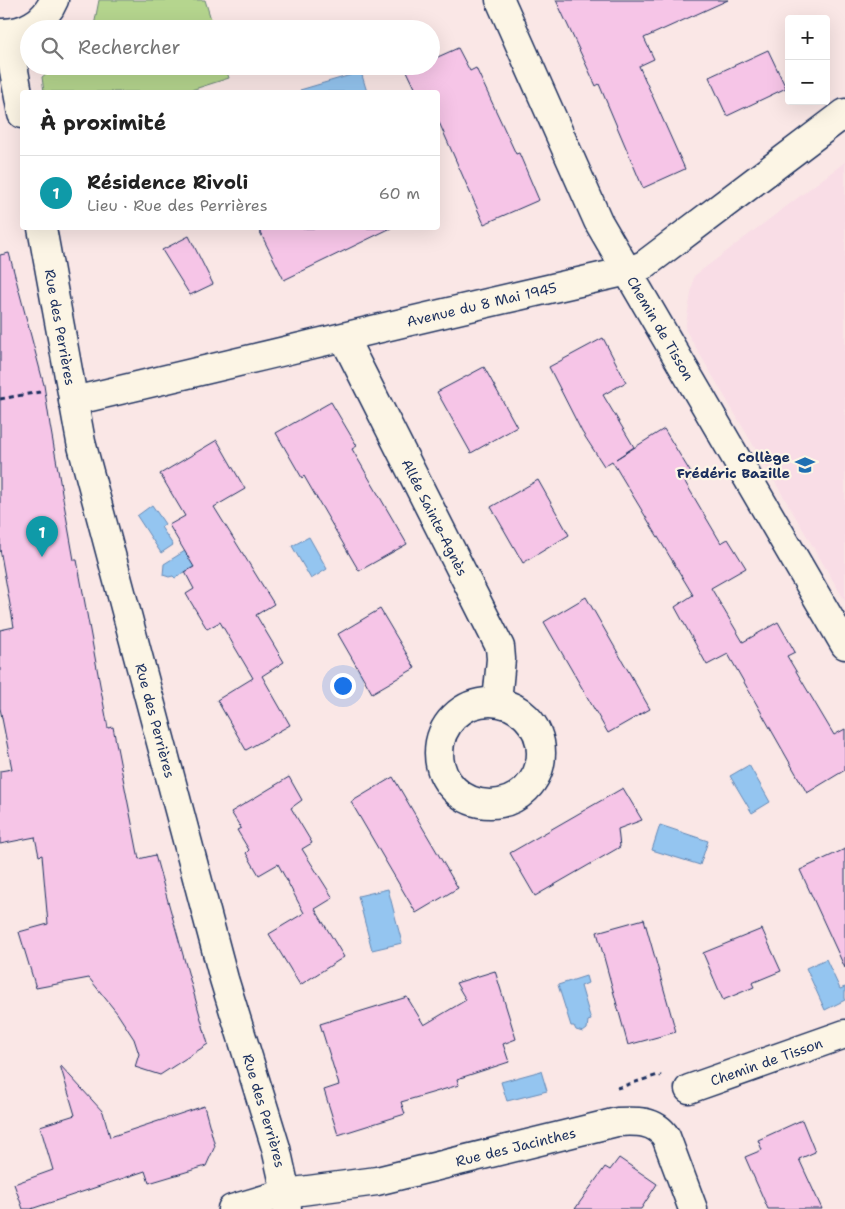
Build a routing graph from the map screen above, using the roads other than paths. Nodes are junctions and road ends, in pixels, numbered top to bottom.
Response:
1 (54, 0) edge
2 (500, 0) edge
3 (41, 20) edge
4 (20, 31) edge
5 (4, 33) edge
6 (20, 105) edge
7 (845, 113) edge
8 (42, 230) edge
9 (628, 271) junction
10 (344, 338) junction
11 (72, 394) junction
12 (845, 645) edge
13 (498, 702) dead end
14 (845, 1034) edge
15 (688, 1089) dead end
16 (287, 1201) edge
17 (232, 1209) edge
18 (693, 1209) edge

1 - 3 street
2 - 9 street, Chemin de Tisson
4 - 5 street
5 - 6 street
7 - 9 street, Avenue du 8 Mai 1945
8 - 11 street, Rue des Perrières
9 - 10 street, Avenue du 8 Mai 1945
9 - 12 street, Chemin de Tisson
10 - 11 street, Avenue du 8 Mai 1945
10 - 13 street, Allée Sainte-Agnès
11 - 16 street, Rue des Perrières
14 - 15 street, Chemin de Tisson
16 - 17 street, Rue des Jacinthes
16 - 18 street, Rue des Jacinthes

